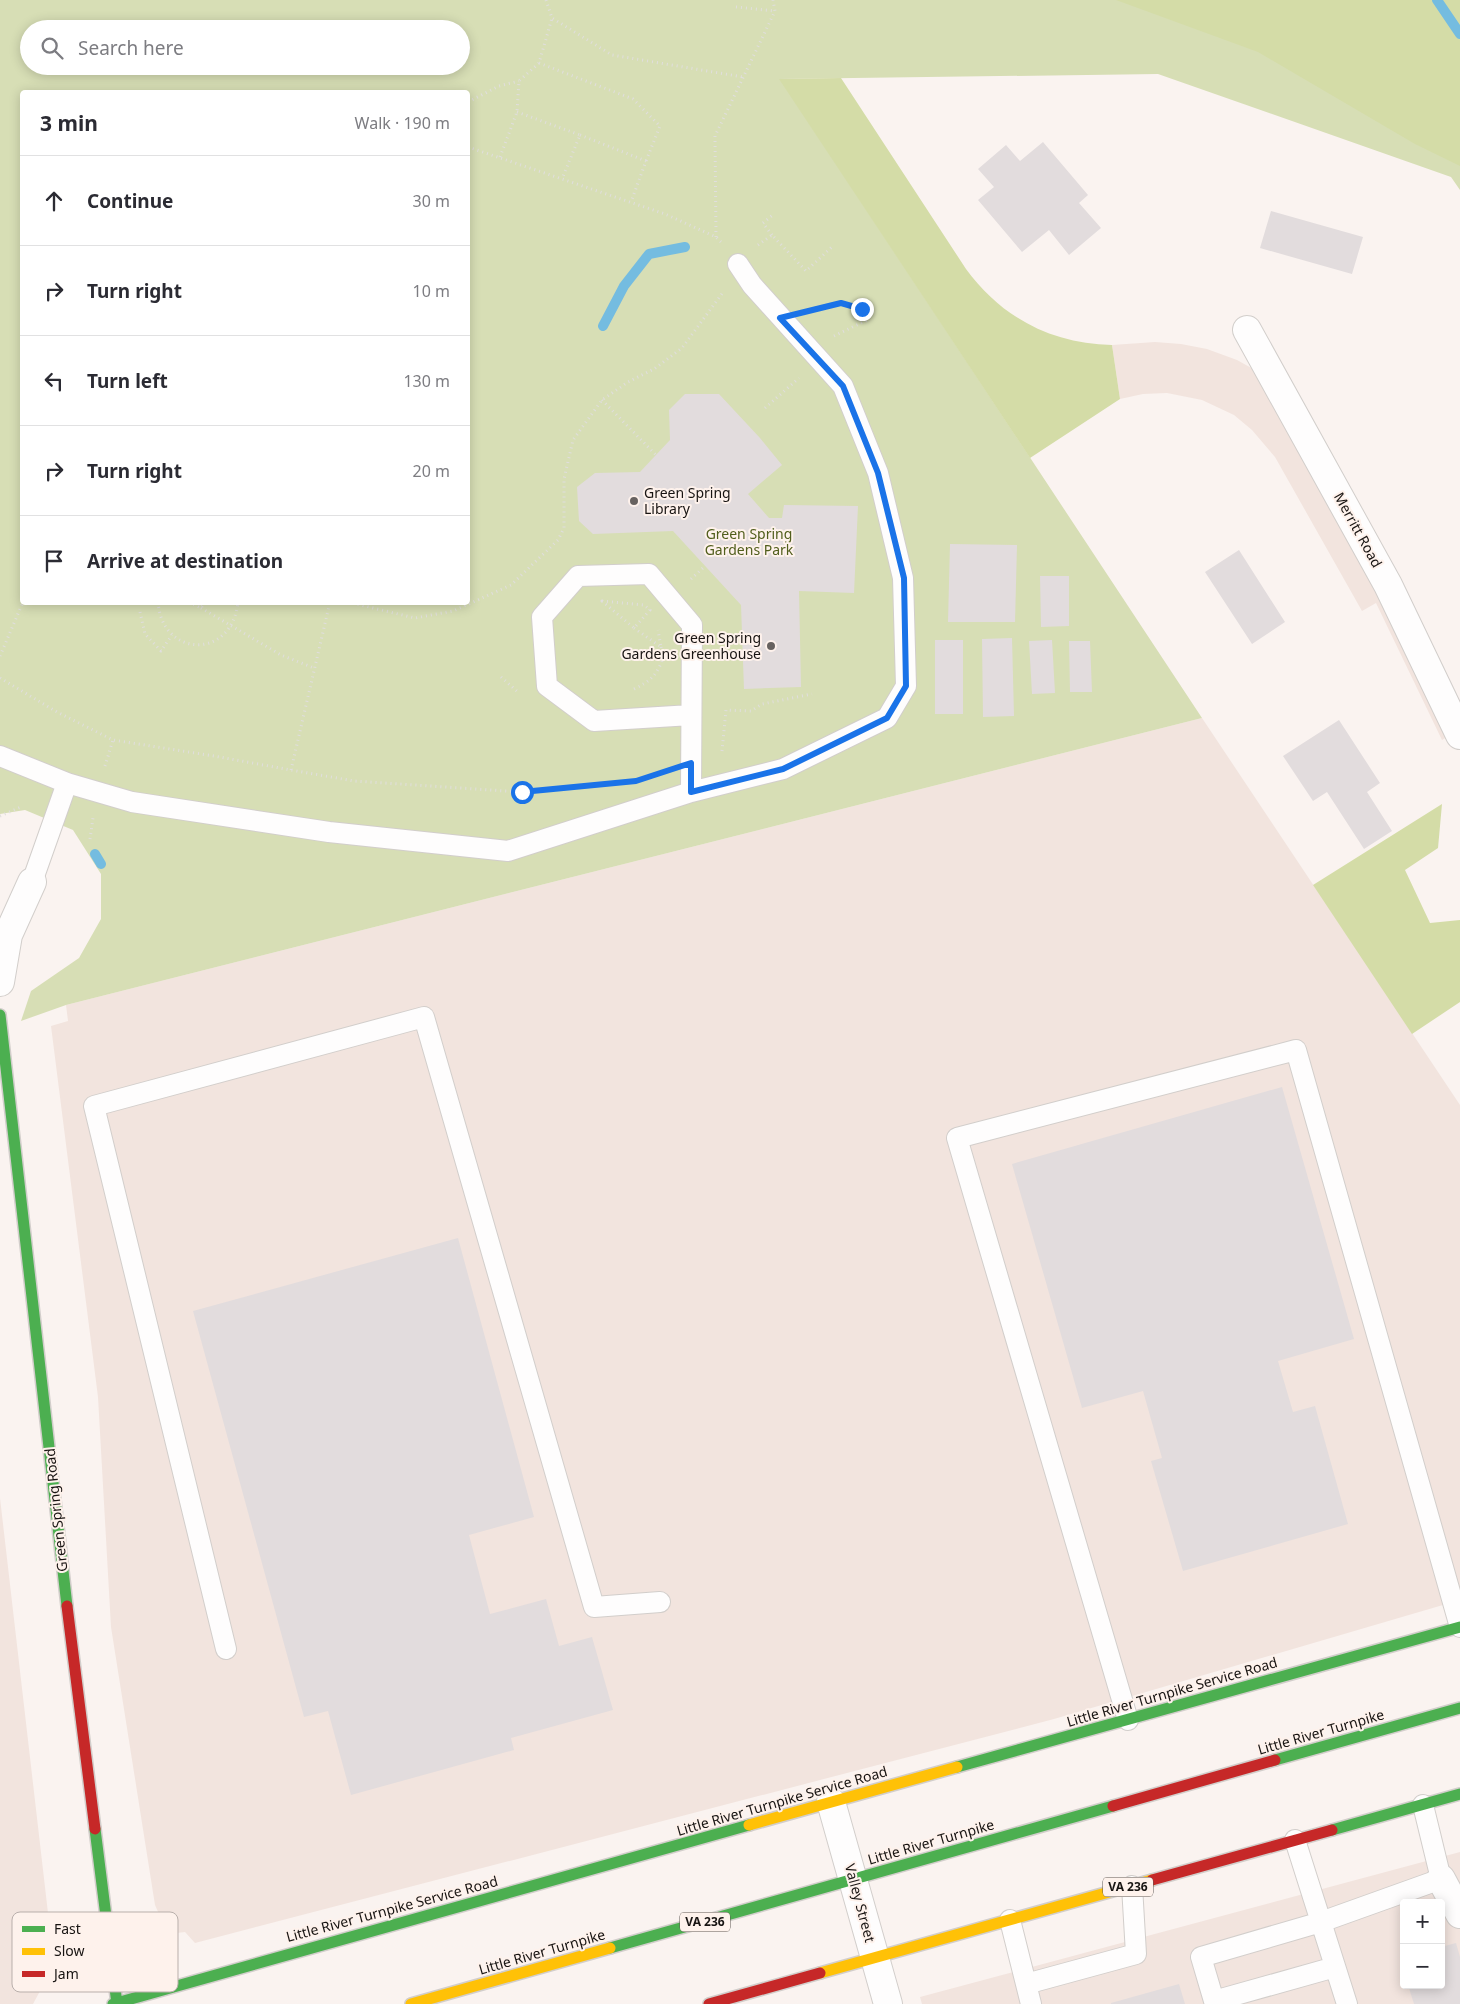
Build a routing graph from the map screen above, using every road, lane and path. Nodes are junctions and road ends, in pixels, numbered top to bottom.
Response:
1 (546, 0) edge
2 (773, 0) edge
3 (736, 7) dead end
4 (775, 11) junction
5 (552, 18) junction
6 (539, 64) junction
7 (743, 77) junction
8 (519, 81) junction
9 (470, 101) edge
10 (517, 112) junction
11 (580, 135) junction
12 (470, 148) edge
13 (500, 157) junction
14 (646, 161) junction
15 (562, 178) junction
16 (631, 202) junction
17 (774, 214) dead end
18 (772, 235) junction
19 (716, 237) junction
20 (834, 244) dead end
21 (738, 264) junction
22 (862, 309) dead end
23 (780, 318) junction
24 (867, 320) dead end
25 (1247, 330) dead end
26 (815, 354) junction
27 (602, 400) junction
28 (765, 408) dead end
29 (656, 455) dead end
30 (705, 566) dead end
31 (687, 582) dead end
32 (602, 601) junction
33 (470, 603) edge
34 (22, 605) edge
35 (158, 605) edge
36 (195, 605) edge
37 (203, 605) edge
38 (237, 605) edge
39 (329, 605) edge
40 (361, 605) edge
41 (466, 605) edge
42 (595, 605) dead end
43 (201, 608) junction
44 (140, 612) dead end
45 (658, 624) dead end
46 (232, 626) junction
47 (634, 628) junction
48 (172, 635) junction
49 (661, 648) junction
50 (0, 656) edge
51 (314, 668) junction
52 (0, 678) edge
53 (629, 692) dead end
54 (812, 694) dead end
55 (691, 715) junction
56 (1460, 735) edge
57 (0, 756) edge
58 (691, 763) junction
59 (291, 770) junction
60 (627, 782) dead end
61 (67, 783) junction
62 (691, 792) junction
63 (22, 807) dead end
64 (0, 816) edge
65 (32, 882) joint
66 (0, 982) edge
67 (0, 1015) edge
68 (660, 1602) dead end
69 (1460, 1627) edge
70 (226, 1649) dead end
71 (1460, 1708) edge
72 (1128, 1720) junction
73 (1460, 1794) edge
74 (831, 1802) junction
75 (1423, 1805) junction
76 (1295, 1840) junction
77 (1441, 1878) junction
78 (854, 1880) junction
79 (1132, 1886) junction
80 (105, 1912) edge
81 (1460, 1914) edge
82 (1010, 1920) junction
83 (1321, 1922) junction
84 (875, 1958) junction
85 (1335, 1967) junction
86 (1026, 1984) junction
87 (178, 1985) edge
88 (155, 1992) edge
89 (116, 2004) edge
90 (411, 2004) edge
91 (709, 2004) edge
92 (888, 2004) edge
93 (1031, 2004) edge
94 (1347, 2004) edge

1 - 5 path
2 - 4 path
3 - 4 path
4 - 7 path
5 - 6 path
5 - 7 path
6 - 8 path
6 - 14 path
7 - 19 path
8 - 9 path
8 - 10 path
10 - 11 path
10 - 13 path
11 - 14 path
11 - 15 path
12 - 13 path
13 - 15 path
14 - 16 path
15 - 16 path
16 - 19 path
17 - 18 path
18 - 20 path
18 - 21 path
19 - 21 path
21 - 23 lane
21 - 27 path
22 - 23 path
23 - 26 lane
24 - 26 path
25 - 56 street, Merritt Road
26 - 28 path
26 - 62 lane
27 - 29 path
27 - 33 path
30 - 31 path
32 - 42 path
32 - 47 path
32 - 47 path
34 - 50 path
35 - 48 path
36 - 43 path
37 - 43 path
38 - 46 path
39 - 51 path
40 - 41 path
43 - 46 path
44 - 48 path
45 - 49 path
46 - 48 path
46 - 51 path
47 - 49 path
49 - 53 path
51 - 59 path
52 - 59 path
54 - 58 path
55 - 55 lane
55 - 58 lane
57 - 61 lane
58 - 62 lane
59 - 60 path
61 - 62 lane
61 - 65 lane
63 - 64 path
65 - 66 street
67 - 80 street, Green Spring Road
68 - 70 lane
69 - 72 street, Little River Turnpike Service Road
69 - 72 lane
71 - 78 street, Little River Turnpike / VA 236
72 - 74 street, Little River Turnpike Service Road
73 - 75 street, VA 236
74 - 78 street, Valley Street
74 - 87 street, Little River Turnpike Service Road
75 - 76 street, VA 236
75 - 77 lane
76 - 79 street, VA 236
76 - 83 lane
77 - 81 street
77 - 83 lane
78 - 84 street, Valley Street
78 - 90 street, Little River Turnpike / VA 236
79 - 82 street, VA 236
79 - 86 lane
82 - 84 street, VA 236
82 - 86 lane
83 - 85 lane
83 - 85 lane
84 - 91 street, VA 236
84 - 92 street, Valley Street
85 - 94 lane
86 - 93 lane
88 - 89 street, Little River Turnpike Service Road

